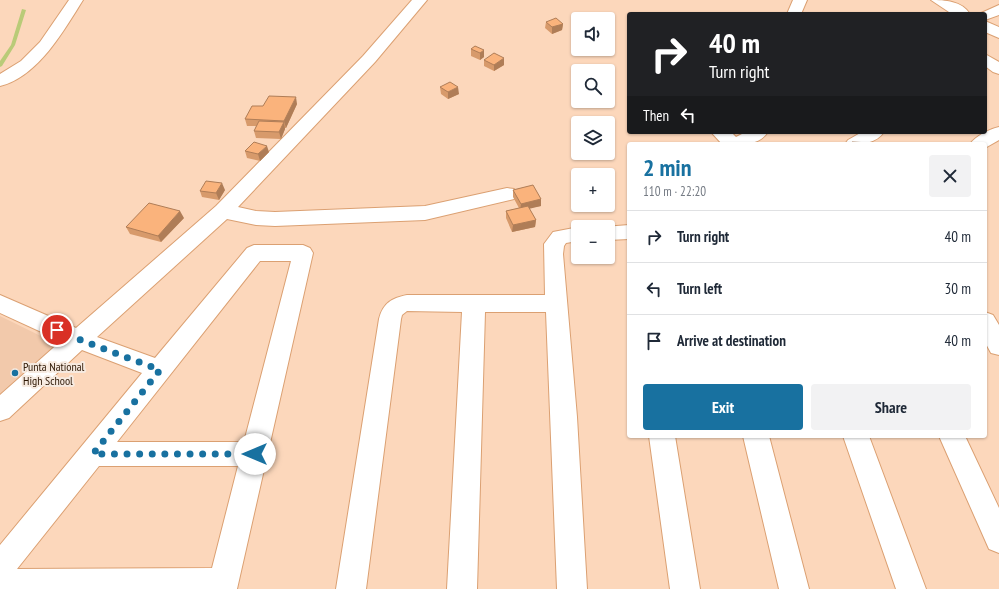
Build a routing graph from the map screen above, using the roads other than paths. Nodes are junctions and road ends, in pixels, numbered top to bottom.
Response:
1 (76, 0) edge
2 (420, 0) edge
3 (800, 0) edge
4 (938, 0) edge
5 (795, 12) edge
6 (959, 12) edge
7 (992, 16) edge
8 (999, 33) edge
9 (0, 81) edge
10 (999, 132) edge
11 (722, 134) edge
12 (756, 134) edge
13 (872, 134) edge
14 (731, 142) edge
15 (742, 142) edge
16 (858, 142) edge
17 (982, 142) edge
18 (507, 194) dead end
19 (223, 211) junction
20 (615, 233) edge
21 (627, 233) edge
22 (571, 235) edge
23 (0, 303) edge
24 (474, 304) junction
25 (556, 304) junction
26 (987, 325) edge
27 (78, 339) junction
28 (999, 346) edge
29 (160, 370) junction
30 (0, 410) edge
31 (662, 438) edge
32 (756, 438) edge
33 (857, 438) edge
34 (953, 438) edge
35 (93, 454) junction
36 (255, 454) junction
37 (999, 539) edge
38 (0, 568) edge
39 (0, 584) edge
40 (223, 586) edge
41 (351, 589) edge
42 (462, 589) edge
43 (572, 589) edge
44 (685, 589) edge
45 (794, 589) edge
46 (911, 589) edge

1 - 9 street
2 - 19 street
3 - 5 street
4 - 6 street
7 - 8 street
10 - 17 street
11 - 14 street
12 - 15 street
13 - 16 street
18 - 19 street
19 - 27 street
20 - 21 street
22 - 25 street
23 - 27 street
24 - 25 street
24 - 41 street
24 - 42 street
25 - 43 street
26 - 28 street
27 - 29 street
27 - 30 street
29 - 35 street
29 - 36 street
31 - 44 street
32 - 45 street
33 - 46 street
34 - 37 street
35 - 36 street
35 - 38 street
36 - 40 street
39 - 40 street

